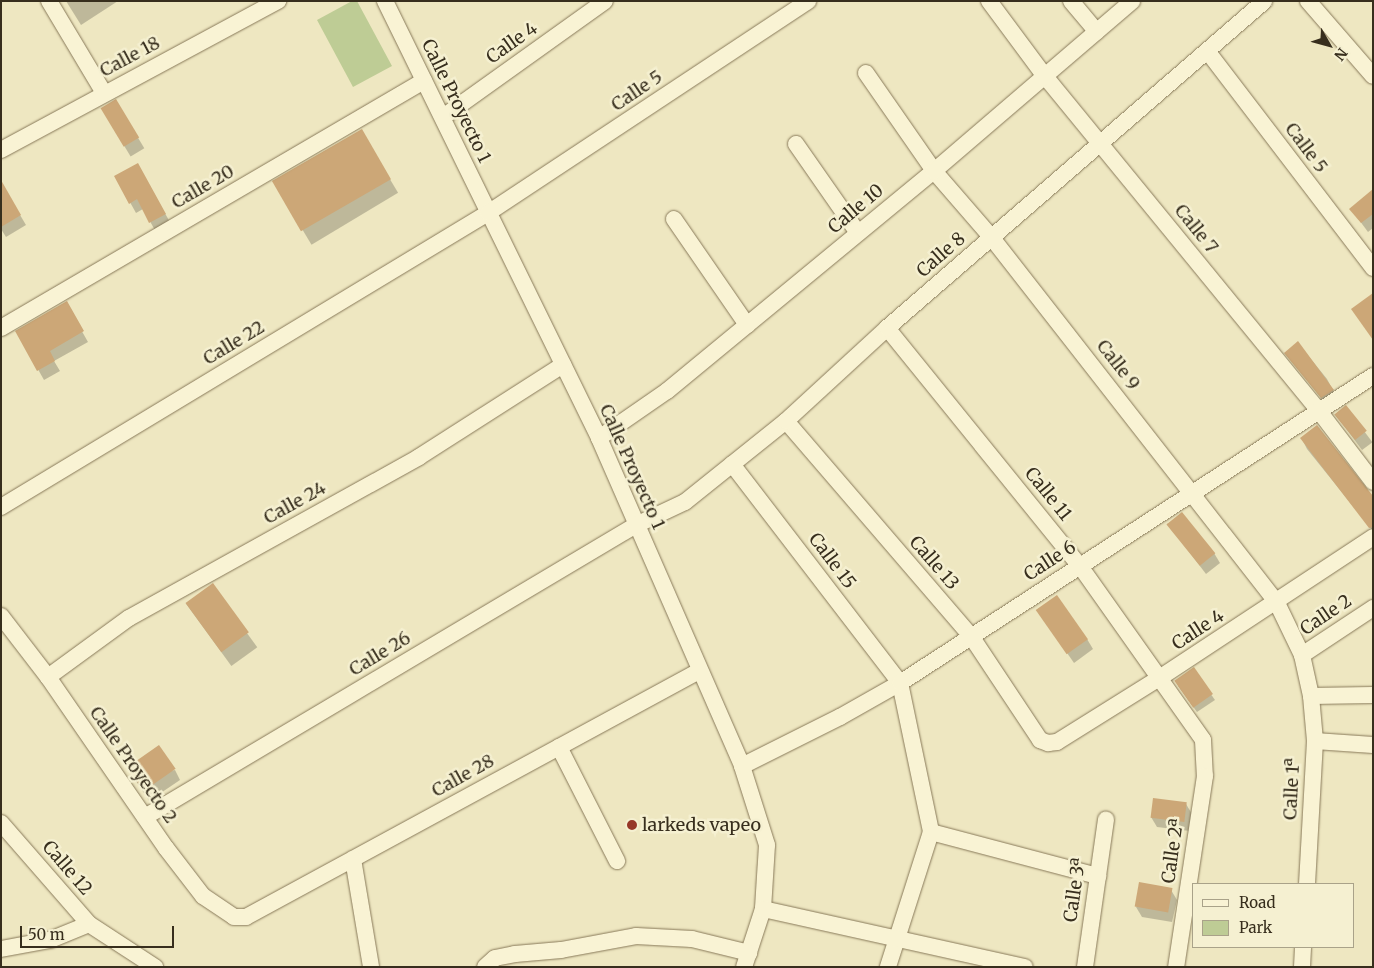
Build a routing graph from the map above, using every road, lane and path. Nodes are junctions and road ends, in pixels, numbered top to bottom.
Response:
1 (49, 1) edge
2 (278, 1) edge
3 (605, 1) edge
4 (808, 1) edge
5 (989, 1) edge
6 (1070, 1) edge
7 (1132, 1) edge
8 (1264, 1) edge
9 (1308, 1) edge
10 (388, 2) edge
11 (1097, 32) junction
12 (1208, 52) junction
13 (866, 73) dead end
14 (1044, 75) junction
15 (1373, 76) edge
16 (424, 81) junction
17 (104, 94) junction
18 (443, 117) junction
19 (1099, 142) junction
20 (796, 144) dead end
21 (1, 150) edge
22 (934, 171) junction
23 (488, 213) junction
24 (674, 219) dead end
25 (858, 233) junction
26 (992, 238) junction
27 (1373, 268) edge
28 (747, 325) junction
29 (1, 328) edge
30 (887, 328) junction
31 (563, 365) junction
32 (1373, 376) edge
33 (1320, 412) junction
34 (786, 421) junction
35 (598, 438) junction
36 (732, 464) junction
37 (1373, 482) edge
38 (1195, 493) junction
39 (1, 507) edge
40 (636, 525) junction
41 (1373, 537) edge
42 (1080, 566) junction
43 (1277, 602) junction
44 (1373, 608) edge
45 (1, 616) edge
46 (971, 636) junction
47 (1302, 655) junction
48 (699, 671) junction
49 (48, 677) junction
50 (1161, 677) junction
51 (900, 683) junction
52 (1373, 695) edge
53 (1311, 696) junction
54 (1040, 740) joint
55 (1203, 740) joint
56 (1315, 741) junction
57 (1373, 746) edge
58 (559, 747) junction
59 (742, 766) junction
60 (145, 817) junction
61 (1106, 819) dead end
62 (1, 823) edge
63 (932, 832) junction
64 (353, 859) junction
65 (617, 861) dead end
66 (1098, 876) junction
67 (1307, 883) edge
68 (764, 909) junction
69 (246, 917) joint
70 (89, 924) junction
71 (896, 937) junction
72 (1303, 948) edge
73 (1, 949) edge
74 (747, 960) edge
75 (155, 967) edge
76 (371, 967) edge
77 (485, 967) edge
78 (888, 967) edge
79 (1025, 967) edge
80 (1084, 967) edge
81 (1176, 967) edge
82 (1302, 967) edge

1 - 17 street
2 - 17 street, Calle 18
3 - 18 street, Calle 4
4 - 23 street, Calle 5
5 - 14 street, Calle 7
6 - 11 street
7 - 11 street, Calle 10
8 - 12 street, Calle 8
9 - 15 street
10 - 16 street, Calle Proyecto 1
11 - 14 street, Calle 10
12 - 19 street, Calle 8
12 - 27 street, Calle 5
13 - 22 street, Calle 9
14 - 19 street, Calle 7
14 - 22 street, Calle 10
16 - 18 street, Calle Proyecto 1
16 - 29 street, Calle 20
17 - 21 street, Calle 18
18 - 23 street, Calle Proyecto 1
19 - 26 street, Calle 8
19 - 33 street, Calle 7
20 - 25 street
22 - 25 street, Calle 10
22 - 26 street, Calle 9
23 - 31 street, Calle Proyecto 1
23 - 39 street, Calle 22
24 - 28 street
25 - 28 street, Calle 10
26 - 30 street, Calle 8
26 - 38 street, Calle 9
28 - 35 street, Calle 10
30 - 34 street, Calle 8
30 - 42 street, Calle 11
31 - 35 street, Calle Proyecto 1
31 - 49 street, Calle 24
32 - 33 street, Calle 6
33 - 37 street, Calle 7
33 - 38 street, Calle 6
34 - 36 street, Calle 8
34 - 46 street, Calle 13
35 - 40 street, Calle Proyecto 1
36 - 40 street, Calle 8
36 - 51 street, Calle 15
38 - 42 street, Calle 6
38 - 43 street, Calle 9
40 - 48 street, Calle Proyecto 1
40 - 60 street, Calle 26
41 - 43 street, Calle 4
42 - 46 street, Calle 6
42 - 50 street, Calle 11
43 - 47 street, Calle 9
43 - 50 street, Calle 4
44 - 47 street, Calle 2
45 - 49 street, Calle Proyecto 2
46 - 51 street, Calle 6
46 - 54 street, Calle 13
47 - 53 street, Calle 9
48 - 58 street, Calle 28
48 - 59 street, Calle Proyecto 1
49 - 60 street, Calle Proyecto 2
50 - 54 street, Calle 4
50 - 55 street, Calle 11
51 - 59 street, Calle 6
51 - 63 street
52 - 53 street
53 - 56 street, Calle 1ª
55 - 81 street, Calle 2ª
56 - 57 street
56 - 67 street, Calle 1ª
58 - 64 street, Calle 28
58 - 65 street
59 - 68 street, Calle Proyecto 1
60 - 69 street, Calle Proyecto 2
61 - 66 street, Calle 3ª
62 - 70 street, Calle 12
63 - 66 street
63 - 71 street
64 - 69 street, Calle 28
64 - 76 street
66 - 80 street, Calle 3ª
68 - 71 street
68 - 74 street, Calle Proyecto 1
70 - 73 street
70 - 75 street, Calle 12
71 - 78 street
71 - 79 street
72 - 82 street
74 - 77 street

